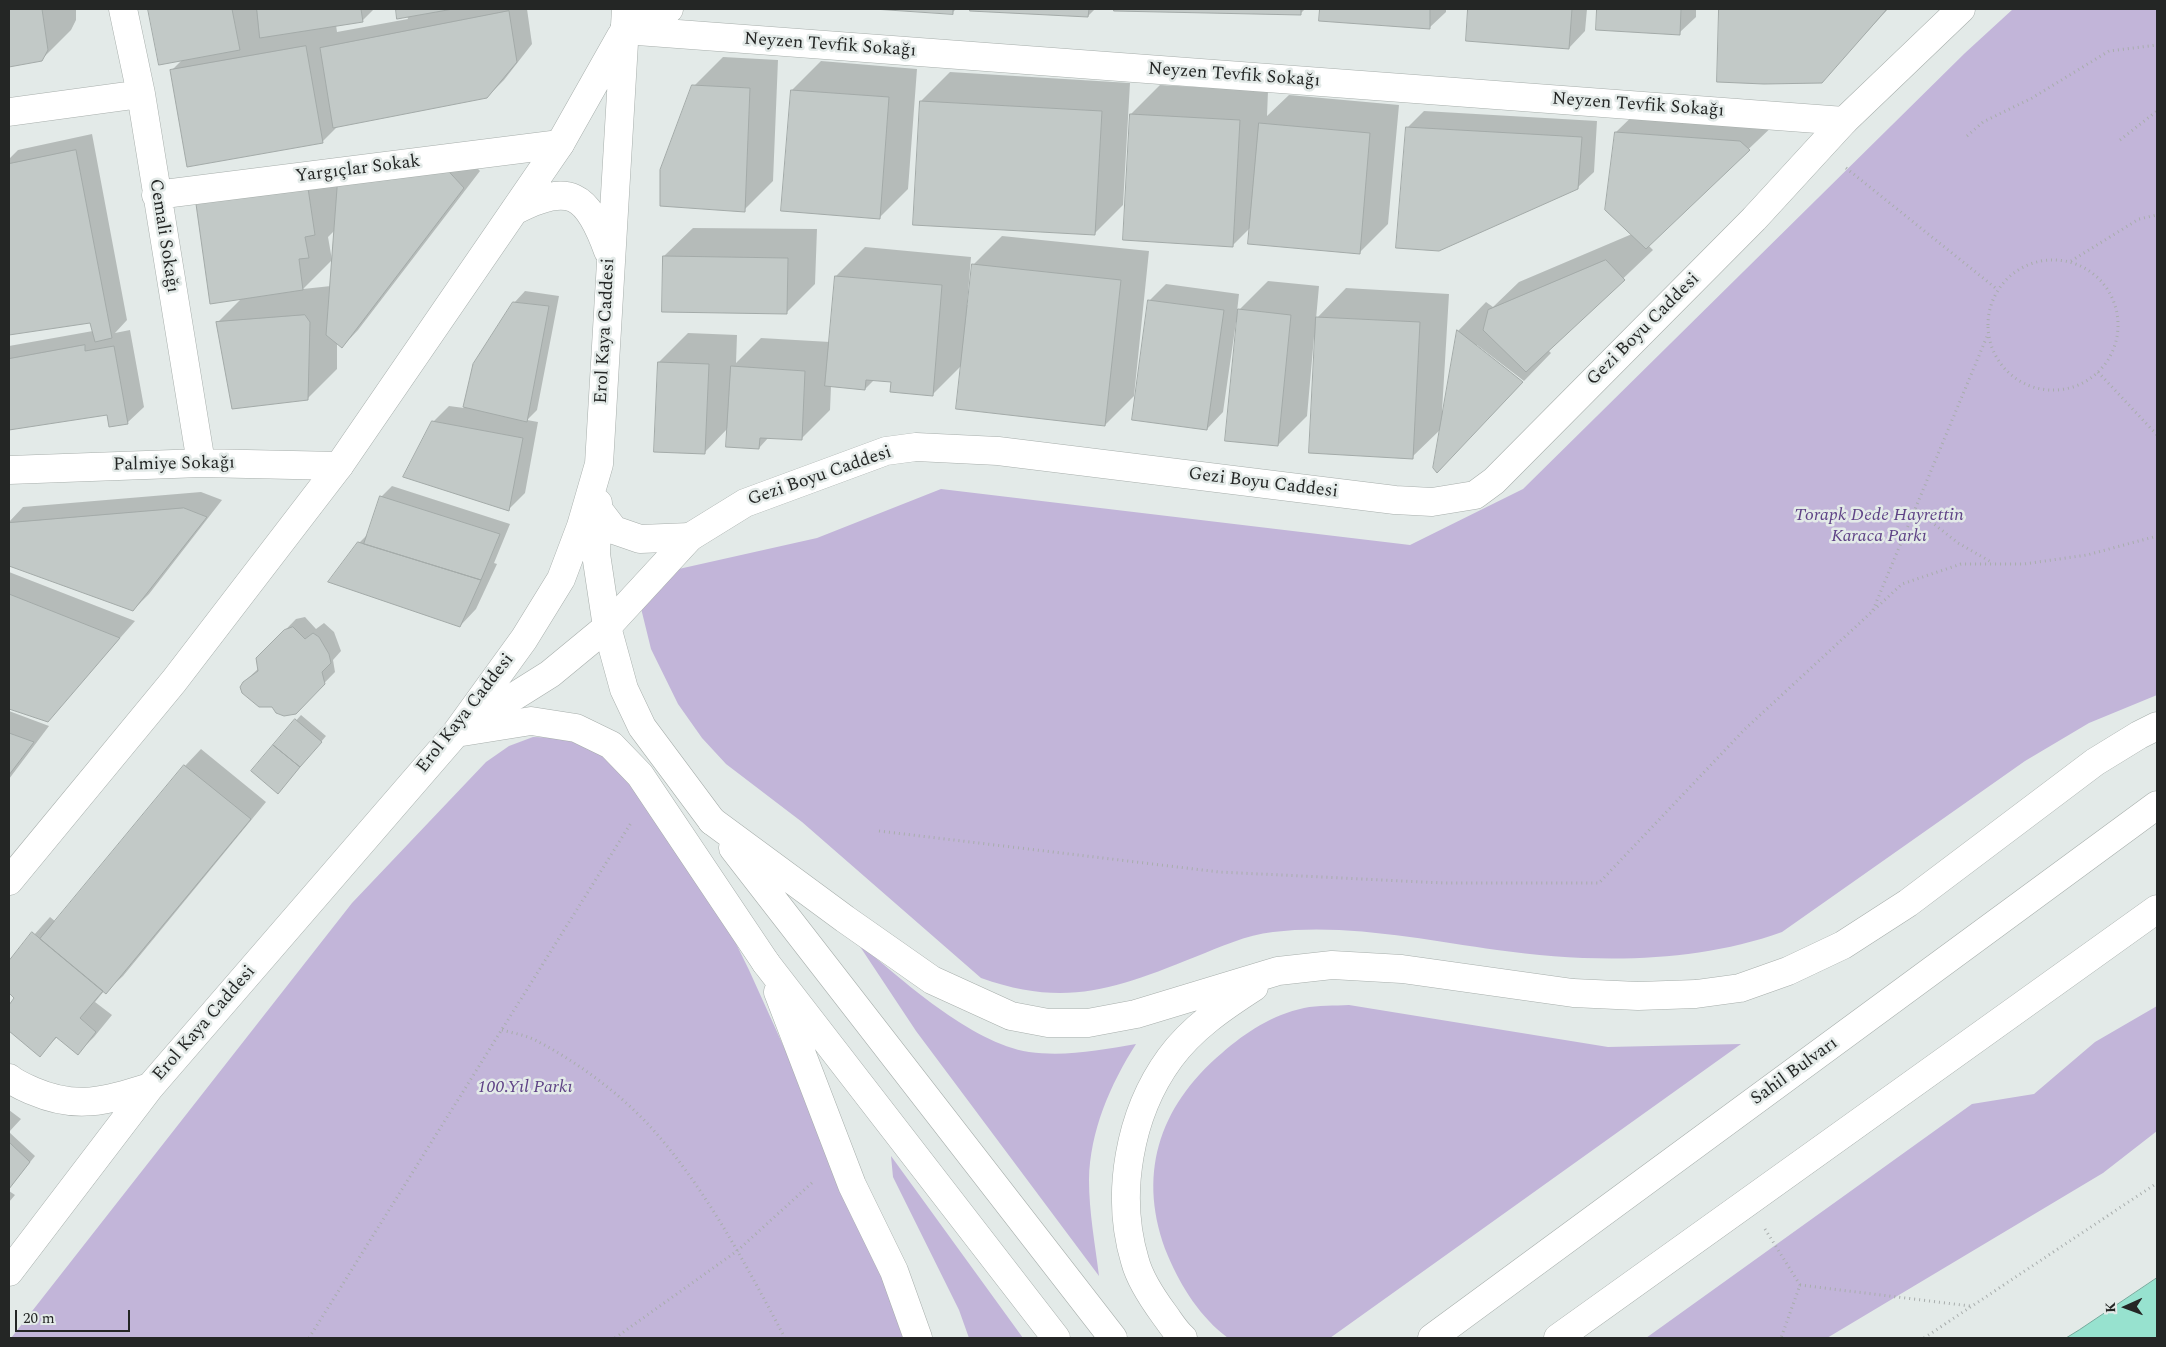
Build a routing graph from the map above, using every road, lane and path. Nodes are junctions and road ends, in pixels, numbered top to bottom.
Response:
1 (123, 9) edge
2 (668, 9) edge
3 (1961, 9) edge
4 (625, 20) edge
5 (2157, 45) edge
6 (140, 94) junction
7 (2157, 111) edge
8 (9, 112) edge
9 (1844, 122) junction
10 (1966, 136) dead end
11 (2120, 140) dead end
12 (560, 144) junction
13 (1821, 147) junction
14 (156, 195) junction
15 (514, 211) junction
16 (2157, 215) edge
17 (611, 257) junction
18 (2070, 261) junction
19 (1998, 290) junction
20 (1988, 334) junction
21 (2098, 372) junction
22 (2157, 434) edge
23 (201, 463) junction
24 (599, 464) junction
25 (339, 466) junction
26 (9, 470) edge
27 (598, 509) junction
28 (1915, 509) junction
29 (2157, 536) edge
30 (690, 537) junction
31 (1994, 563) junction
32 (1872, 612) junction
33 (607, 627) junction
34 (2157, 726) edge
35 (456, 732) junction
36 (651, 791) junction
37 (2157, 805) edge
38 (712, 821) junction
39 (879, 831) dead end
40 (9, 881) edge
41 (2157, 909) edge
42 (766, 963) junction
43 (1278, 971) junction
44 (502, 1030) junction
45 (9, 1078) edge
46 (150, 1087) junction
47 (841, 1156) junction
48 (2157, 1183) edge
49 (1748, 1202) junction
50 (737, 1252) junction
51 (9, 1272) edge
52 (1800, 1285) junction
53 (1972, 1306) junction
54 (310, 1338) edge
55 (615, 1338) edge
56 (785, 1338) edge
57 (918, 1338) edge
58 (1056, 1338) edge
59 (1113, 1338) edge
60 (1183, 1338) edge
61 (1432, 1338) edge
62 (1558, 1338) edge
63 (1781, 1338) edge
64 (1924, 1338) edge

1 - 6 main road, Cemali Sokağı
2 - 4 main road
3 - 9 main road, Gezi Boyu Caddesi
4 - 9 main road, Neyzen Tevfik Sokağı
4 - 12 main road
4 - 17 main road, Erol Kaya Caddesi
5 - 10 path
6 - 8 main road
6 - 14 main road, Cemali Sokağı
7 - 11 path
9 - 13 main road, Gezi Boyu Caddesi
12 - 14 main road, Yargıçlar Sokak
12 - 15 main road
13 - 19 path
13 - 30 main road, Gezi Boyu Caddesi
14 - 23 main road, Cemali Sokağı
15 - 17 main road
15 - 25 main road
16 - 18 path
17 - 24 main road, Erol Kaya Caddesi
18 - 19 path
18 - 21 path
19 - 20 path
20 - 21 path
20 - 28 path
21 - 22 path
23 - 25 main road, Palmiye Sokağı
23 - 26 main road, Palmiye Sokağı
24 - 27 main road
24 - 35 main road, Erol Kaya Caddesi
25 - 40 main road
27 - 30 main road
27 - 33 main road
28 - 31 path
28 - 32 path
29 - 31 path
30 - 33 main road, Gezi Boyu Caddesi
31 - 32 path
32 - 39 path
33 - 35 main road, Gezi Boyu Caddesi
33 - 38 main road
34 - 43 main road
35 - 36 main road
35 - 46 main road, Erol Kaya Caddesi
36 - 42 main road
36 - 44 path
37 - 61 main road, Sahil Bulvarı
38 - 43 main road
38 - 59 main road
41 - 49 main road
42 - 47 main road
42 - 58 main road
43 - 60 main road
44 - 50 path
44 - 54 path
45 - 46 main road
46 - 51 main road, Erol Kaya Caddesi
47 - 50 path
47 - 57 main road
48 - 53 path
49 - 52 path
49 - 62 main road
50 - 55 path
50 - 56 path
52 - 53 path
52 - 63 path
53 - 64 path

